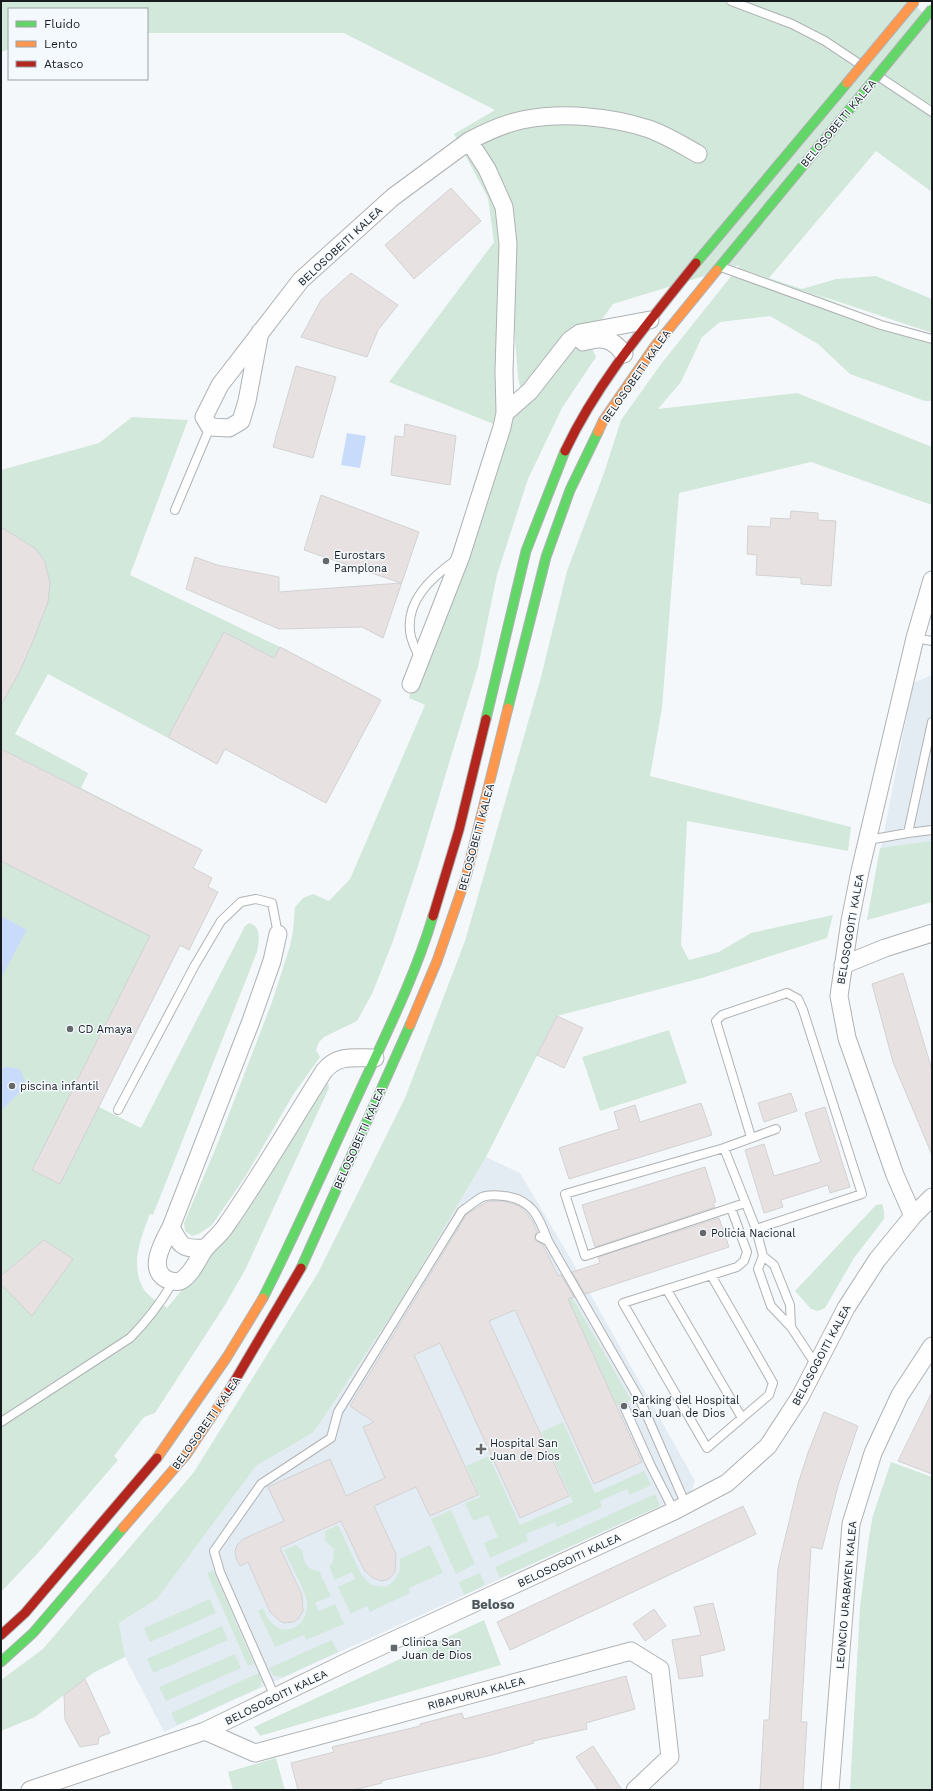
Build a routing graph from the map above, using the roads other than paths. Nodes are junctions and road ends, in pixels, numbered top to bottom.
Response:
1 (731, 1) edge
2 (915, 1) edge
3 (932, 9) edge
4 (932, 112) edge
5 (468, 141) junction
6 (698, 154) dead end
7 (720, 266) junction
8 (650, 320) junction
9 (260, 332) junction
10 (932, 339) edge
11 (624, 354) junction
12 (505, 413) junction
13 (210, 427) junction
14 (175, 510) dead end
15 (461, 556) junction
16 (932, 580) edge
17 (915, 638) junction
18 (932, 641) edge
19 (420, 660) junction
20 (411, 684) dead end
21 (932, 722) edge
22 (932, 830) edge
23 (908, 833) junction
24 (868, 840) junction
25 (932, 933) edge
26 (278, 934) joint
27 (843, 965) junction
28 (375, 1058) junction
29 (118, 1110) dead end
30 (776, 1129) dead end
31 (752, 1137) junction
32 (724, 1148) junction
33 (932, 1197) edge
34 (745, 1203) junction
35 (732, 1208) junction
36 (913, 1216) junction
37 (171, 1227) junction
38 (756, 1229) junction
39 (540, 1237) dead end
40 (548, 1241) junction
41 (205, 1248) junction
42 (763, 1256) junction
43 (711, 1275) junction
44 (172, 1282) junction
45 (667, 1290) junction
46 (791, 1327) junction
47 (932, 1346) edge
48 (816, 1365) junction
49 (624, 1406) dead end
50 (742, 1418) junction
51 (1, 1422) edge
52 (680, 1508) junction
53 (1, 1634) edge
54 (1, 1662) edge
55 (275, 1697) junction
56 (205, 1731) junction
57 (30, 1790) edge
58 (636, 1790) edge
59 (830, 1790) edge

1 - 4 lane
2 - 8 main road, BELOSOBEITI KALEA, bridge
3 - 7 main road, BELOSOBEITI KALEA, bridge
5 - 6 street, BELOSOBEITI KALEA
5 - 9 street, BELOSOBEITI KALEA
5 - 12 street
7 - 10 lane
7 - 54 main road, BELOSOBEITI KALEA
8 - 11 main road, BELOSOBEITI KALEA
8 - 12 street, BELOSOBEITI KALEA
9 - 13 street, BELOSOBEITI KALEA
9 - 13 street, BELOSOBEITI KALEA
11 - 12 street, BELOSOBEITI KALEA
11 - 28 main road, BELOSOBEITI KALEA
12 - 15 street
13 - 14 lane
15 - 19 street
15 - 19 lane
16 - 17 street, BELOSOGOITI KALEA
17 - 18 lane
17 - 24 street, BELOSOGOITI KALEA
19 - 20 street
21 - 23 lane
22 - 23 lane
23 - 24 lane
24 - 27 street, BELOSOGOITI KALEA
25 - 27 street
26 - 29 lane
26 - 37 street
27 - 36 street, BELOSOGOITI KALEA
28 - 41 street
28 - 53 main road, BELOSOBEITI KALEA
30 - 31 lane
31 - 32 lane
31 - 38 lane
32 - 34 lane
32 - 35 lane
33 - 36 street
34 - 35 lane
34 - 38 lane
35 - 43 lane
36 - 48 street, BELOSOGOITI KALEA
37 - 41 street
37 - 44 street
38 - 42 lane
39 - 40 lane
40 - 52 lane
40 - 55 lane
41 - 44 street
42 - 46 lane
42 - 46 lane
43 - 45 lane
43 - 50 lane
44 - 51 lane
45 - 50 lane
45 - 50 lane
46 - 48 lane
47 - 59 street, LEONCIO URABAYEN KALEA
48 - 52 street, BELOSOGOITI KALEA
49 - 52 lane
52 - 55 street, BELOSOGOITI KALEA
55 - 56 street, BELOSOGOITI KALEA
56 - 57 street, BELOSOGOITI KALEA
56 - 58 street, RIBAPURUA KALEA

